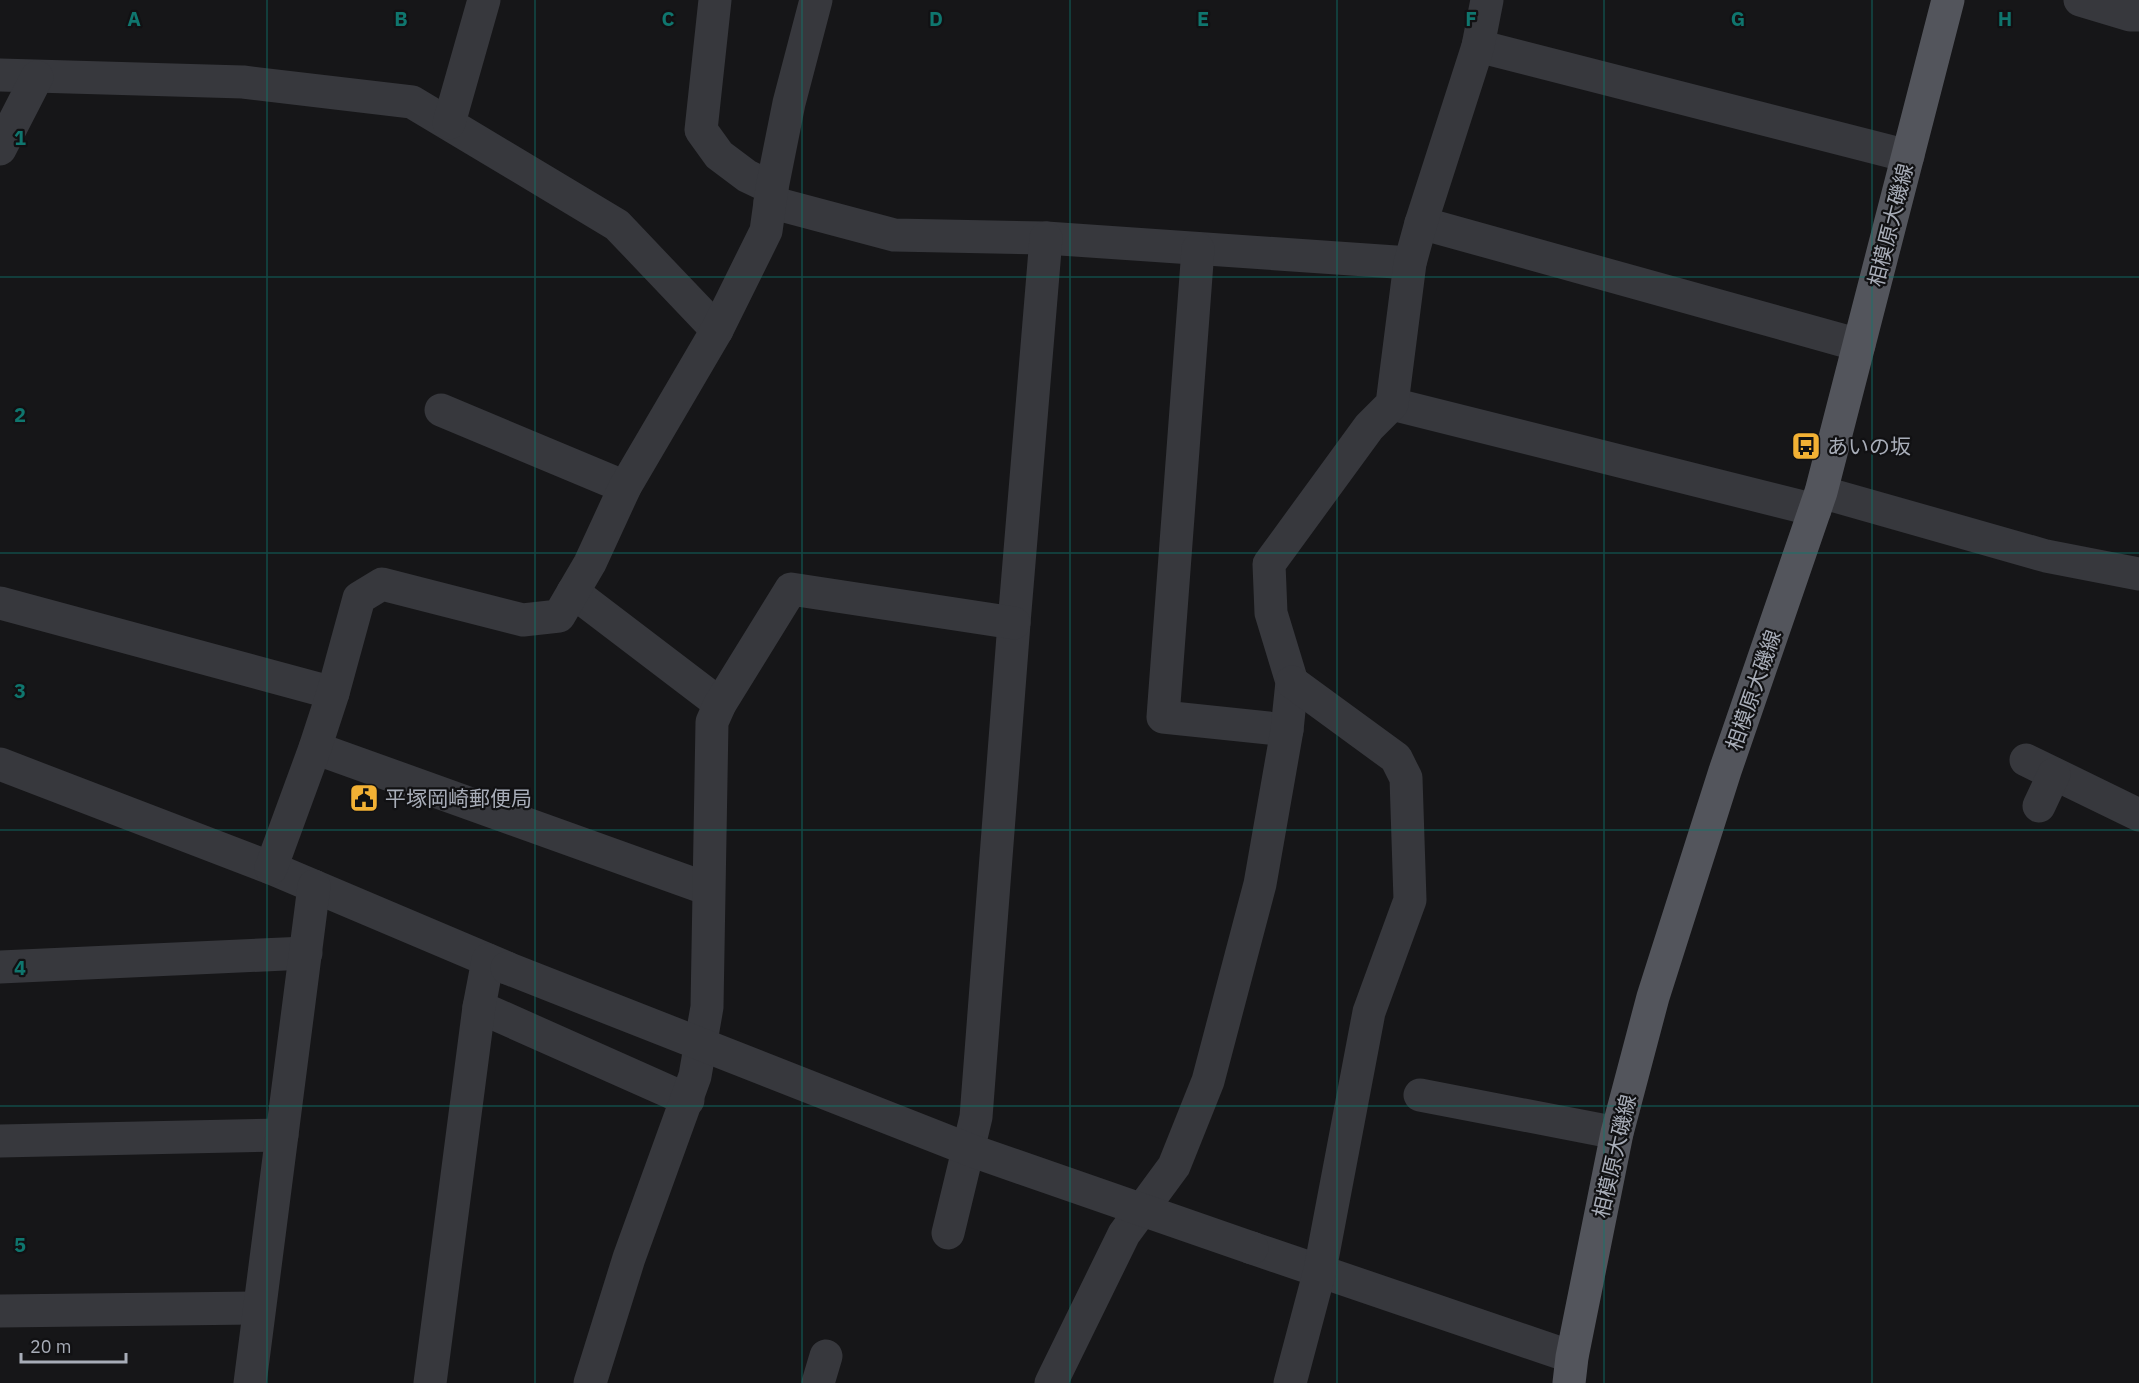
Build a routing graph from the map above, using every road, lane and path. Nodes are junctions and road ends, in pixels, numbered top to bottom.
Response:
1 (484, 0) edge
2 (715, 0) edge
3 (816, 0) edge
4 (1486, 0) edge
5 (1948, 0) edge
6 (2080, 0) edge
7 (2139, 15) edge
8 (1478, 46) junction
9 (0, 75) edge
10 (36, 77) junction
11 (449, 123) junction
12 (0, 149) edge
13 (1908, 156) junction
14 (771, 195) junction
15 (1421, 223) junction
16 (1046, 238) junction
17 (1198, 249) junction
18 (1410, 263) junction
19 (717, 330) junction
20 (1859, 345) junction
21 (1392, 404) junction
22 (441, 410) dead end
23 (625, 487) junction
24 (1818, 501) junction
25 (2139, 574) edge
26 (573, 592) junction
27 (0, 603) edge
28 (1014, 623) junction
29 (1292, 682) junction
30 (333, 693) junction
31 (720, 704) junction
32 (1287, 730) junction
33 (315, 748) junction
34 (0, 764) edge
35 (2039, 806) dead end
36 (2139, 815) edge
37 (271, 868) junction
38 (314, 886) junction
39 (708, 889) junction
40 (306, 953) junction
41 (497, 964) junction
42 (0, 967) edge
43 (479, 1007) junction
44 (1420, 1095) dead end
45 (688, 1100) junction
46 (1617, 1133) junction
47 (282, 1135) junction
48 (0, 1141) edge
49 (948, 1233) dead end
50 (1320, 1270) junction
51 (260, 1308) junction
52 (0, 1311) edge
53 (1570, 1370) edge
54 (250, 1383) edge
55 (430, 1383) edge
56 (590, 1383) edge
57 (1051, 1383) edge
58 (1290, 1383) edge

1 - 11 street
2 - 14 street
3 - 14 street
4 - 8 street
5 - 13 main road, 相模原大磯線
6 - 7 street
8 - 13 street
8 - 15 street
9 - 10 street
10 - 11 street
10 - 12 street
11 - 19 street
13 - 20 main road, 相模原大磯線
14 - 16 street
14 - 19 street
15 - 18 street
15 - 20 street
16 - 17 street
16 - 28 street
17 - 18 street
17 - 32 street
18 - 21 street
19 - 23 street
20 - 24 main road, 相模原大磯線
21 - 24 street
21 - 29 street
22 - 23 street
23 - 26 street
24 - 25 street
24 - 46 main road, 相模原大磯線
26 - 30 street
26 - 31 street
27 - 30 street
28 - 31 street
28 - 49 street
29 - 32 street
29 - 50 street
30 - 33 street
31 - 39 street
32 - 57 street
33 - 37 street
33 - 39 street
34 - 37 street
35 - 36 street
37 - 38 street
38 - 40 street
38 - 41 street
39 - 45 street
40 - 42 street
40 - 47 street
41 - 43 street
41 - 50 street, bridge
43 - 45 street
43 - 55 street
44 - 46 street
45 - 56 street
46 - 53 main road, 相模原大磯線
47 - 48 street
47 - 51 street
50 - 53 street
50 - 58 street
51 - 52 street
51 - 54 street

